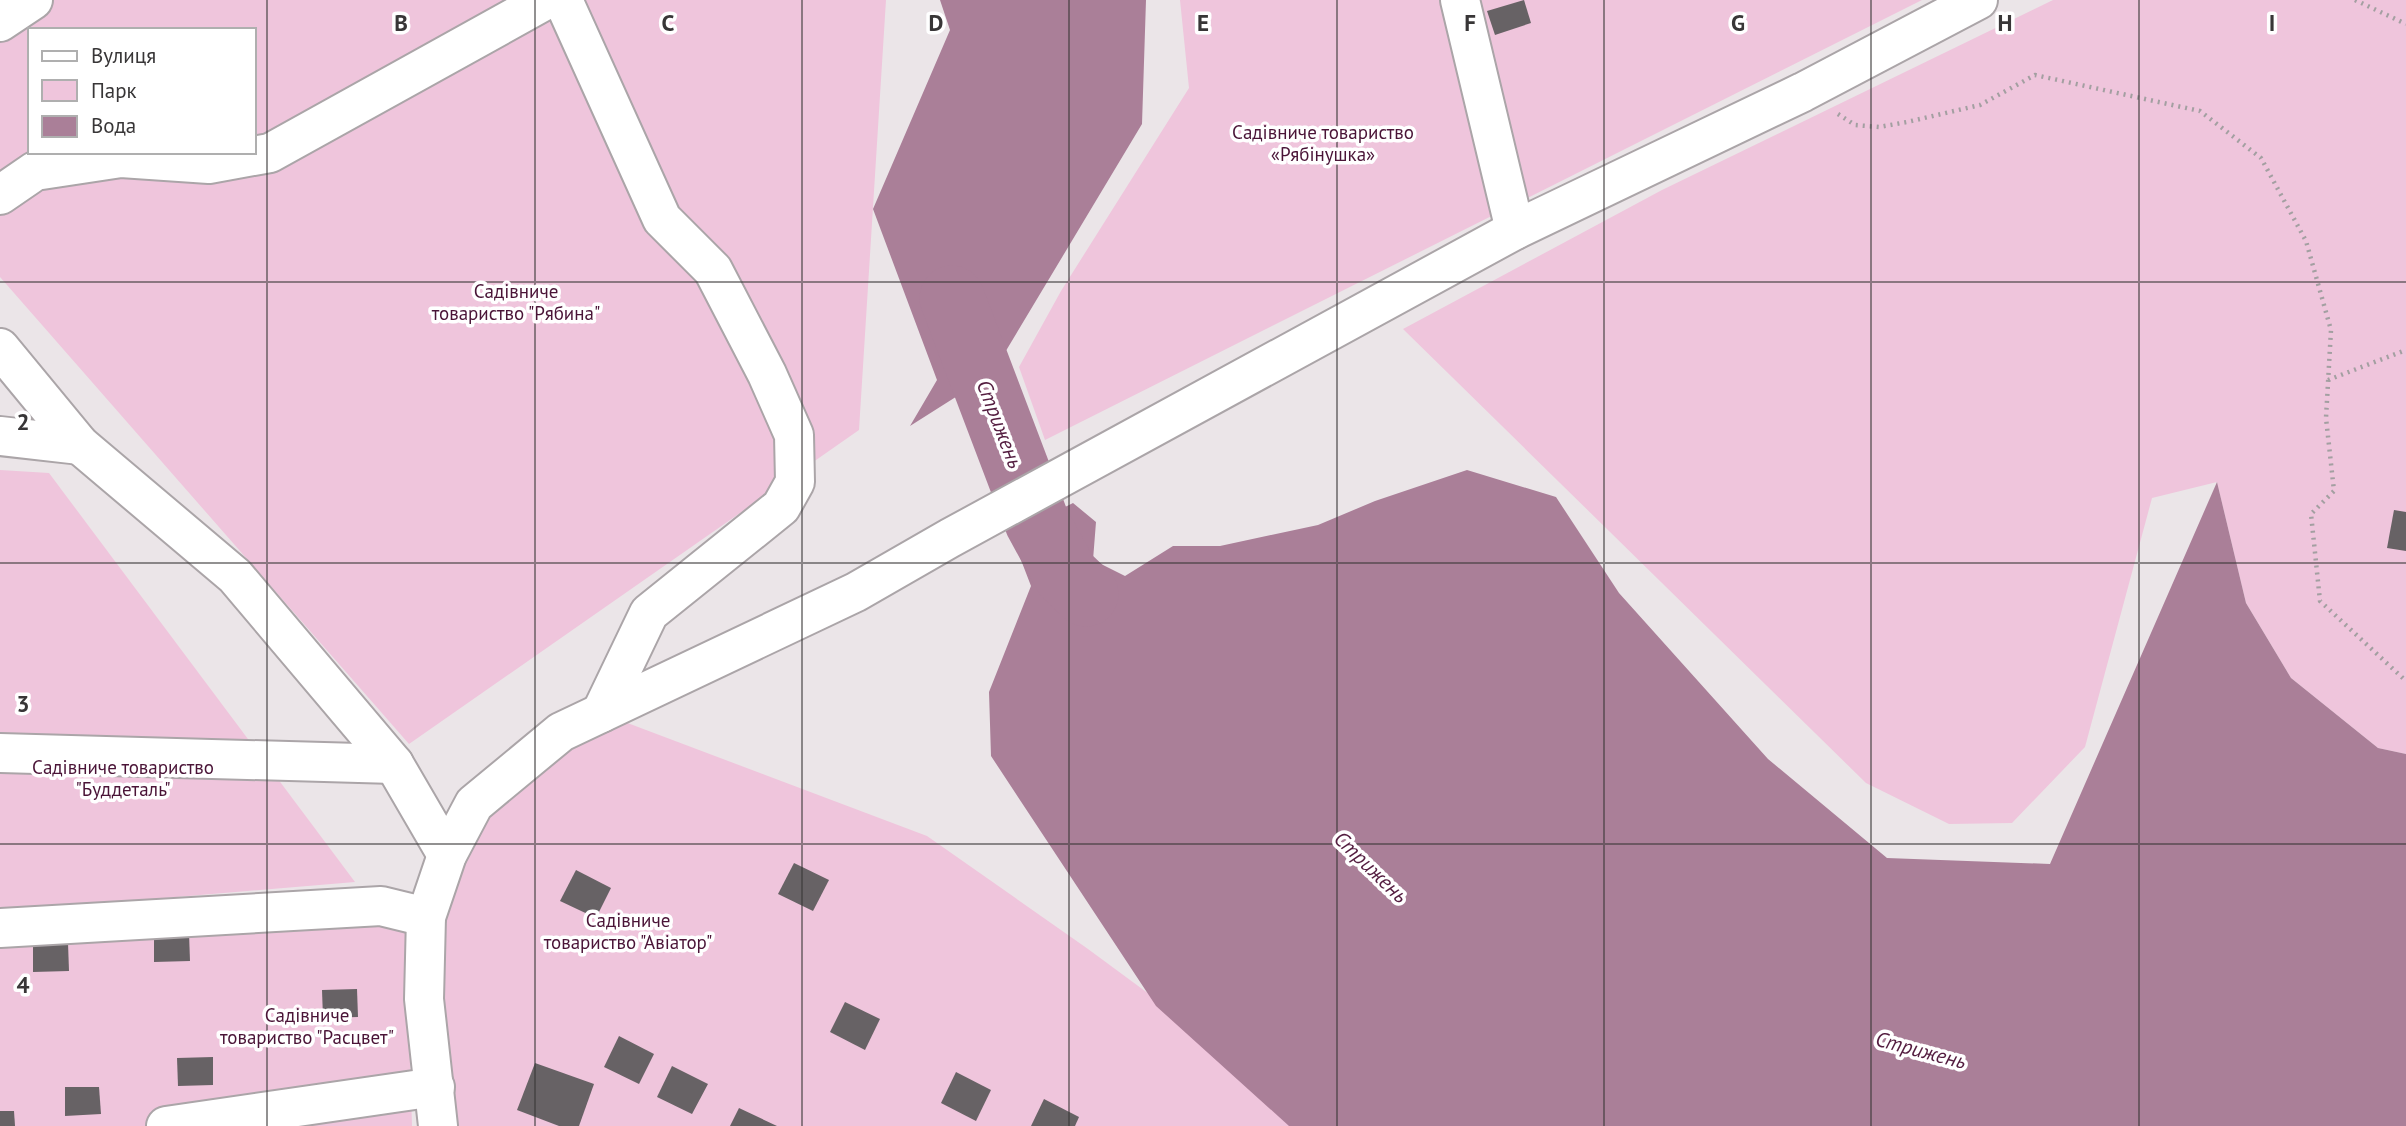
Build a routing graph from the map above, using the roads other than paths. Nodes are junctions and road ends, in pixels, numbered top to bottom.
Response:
1 (33, 0) edge
2 (546, 0) edge
3 (563, 0) edge
4 (1460, 0) edge
5 (1978, 0) edge
6 (0, 22) edge
7 (0, 195) edge
8 (1515, 230) junction
9 (0, 348) edge
10 (0, 436) edge
11 (80, 445) junction
12 (601, 713) junction
13 (0, 753) edge
14 (394, 764) junction
15 (447, 855) junction
16 (426, 917) junction
17 (0, 928) edge
18 (435, 1087) junction
19 (166, 1126) edge
20 (438, 1126) edge

1 - 6 street
2 - 7 street
3 - 12 street
4 - 8 street
5 - 8 street
8 - 12 street
9 - 11 street
10 - 11 street
11 - 14 street
12 - 15 street
13 - 14 street
14 - 15 street
15 - 16 street
16 - 17 street
16 - 18 street
18 - 19 street
18 - 20 street

